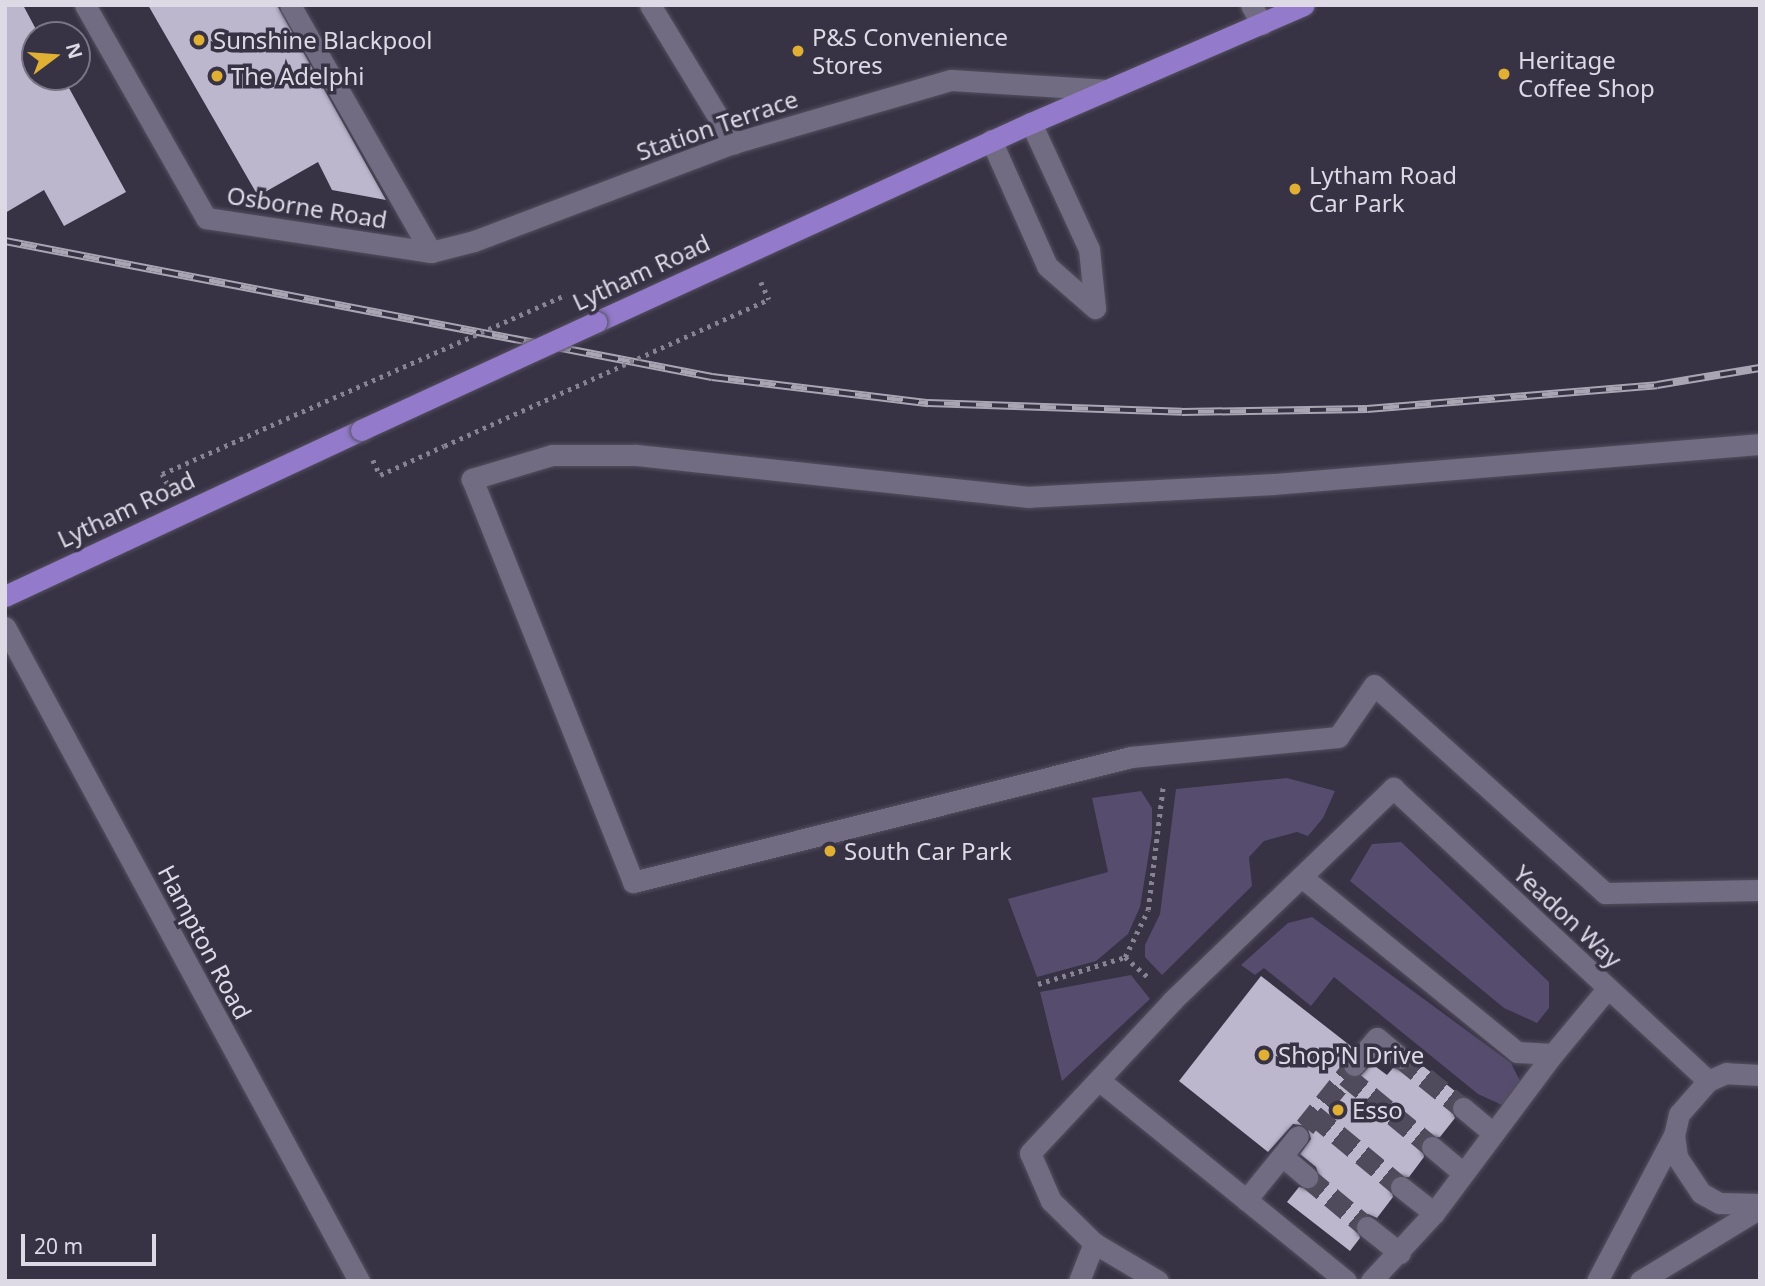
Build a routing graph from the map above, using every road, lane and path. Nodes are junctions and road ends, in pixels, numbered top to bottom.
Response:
1 (85, 5) edge
2 (290, 5) edge
3 (650, 5) edge
4 (1251, 5) edge
5 (1304, 5) edge
6 (1262, 24) junction
7 (1108, 90) junction
8 (1031, 123) junction
9 (991, 141) junction
10 (734, 143) junction
11 (474, 241) joint
12 (431, 252) junction
13 (570, 293) dead end
14 (769, 299) dead end
15 (361, 430) junction
16 (1760, 444) edge
17 (182, 513) junction
18 (5, 596) edge
19 (5, 627) edge
20 (1159, 754) junction
21 (1303, 878) junction
22 (1760, 890) edge
23 (1125, 957) junction
24 (1038, 984) dead end
25 (1156, 984) dead end
26 (1607, 989) junction
27 (1553, 1054) junction
28 (1401, 1058) tunnel mouth
29 (1354, 1065) tunnel mouth
30 (1760, 1075) edge
31 (1100, 1081) junction
32 (1708, 1081) junction
33 (1463, 1108) tunnel mouth
34 (1493, 1133) junction
35 (1674, 1135) junction
36 (1298, 1136) tunnel mouth
37 (1432, 1147) tunnel mouth
38 (1282, 1156) junction
39 (1463, 1173) junction
40 (1307, 1177) tunnel mouth
41 (1401, 1187) tunnel mouth
42 (1246, 1200) junction
43 (1760, 1206) edge
44 (1434, 1213) junction
45 (1367, 1227) tunnel mouth
46 (1094, 1243) junction
47 (1400, 1253) junction
48 (359, 1281) edge
49 (1079, 1281) edge
50 (1158, 1281) edge
51 (1346, 1281) edge
52 (1371, 1281) edge
53 (1597, 1281) edge
54 (1640, 1281) edge

1 - 12 street, Osborne Road
2 - 12 street
3 - 10 street
4 - 6 street
5 - 6 main road, Lytham Road
6 - 7 main road, Lytham Road
7 - 8 main road, Lytham Road
7 - 10 street, Station Terrace
8 - 9 main road, Lytham Road
8 - 9 street
9 - 15 main road, Lytham Road, bridge
10 - 11 street, Station Terrace
11 - 12 street, Osborne Road
13 - 17 path, bridge
14 - 15 path, bridge
15 - 17 main road, Lytham Road
16 - 20 street
17 - 18 main road, Lytham Road
19 - 48 street, Hampton Road
20 - 22 street
20 - 23 path
21 - 26 street, Yeadon Way
21 - 27 street
21 - 31 street
23 - 24 path
23 - 25 path
26 - 27 street
26 - 32 street, Yeadon Way
27 - 34 street
28 - 29 street
30 - 32 street
31 - 42 street
31 - 46 street
32 - 35 street
33 - 34 street
34 - 39 street
35 - 43 street
35 - 53 street
36 - 38 street
37 - 39 street
38 - 40 street
38 - 42 street
39 - 44 street
41 - 44 street
42 - 51 street
43 - 54 street
44 - 47 street
45 - 47 street
46 - 49 street
46 - 50 street
47 - 52 street

